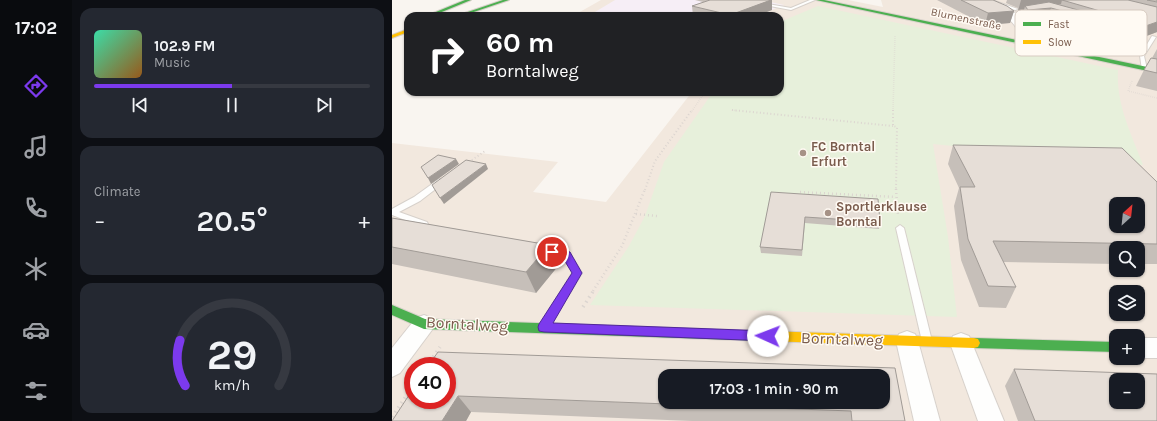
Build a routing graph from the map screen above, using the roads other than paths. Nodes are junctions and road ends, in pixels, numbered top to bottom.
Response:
1 (459, 0) edge
2 (469, 0) edge
3 (485, 0) edge
4 (507, 0) edge
5 (813, 0) edge
6 (818, 0) edge
7 (975, 0) edge
8 (988, 0) edge
9 (1008, 1) edge
10 (997, 2) junction
11 (758, 4) edge
12 (1016, 9) dead end
13 (433, 12) edge
14 (438, 12) edge
15 (454, 12) edge
16 (470, 12) edge
17 (1015, 15) edge
18 (1011, 16) junction
19 (1015, 20) edge
20 (404, 25) edge
21 (392, 30) edge
22 (404, 33) edge
23 (392, 37) edge
24 (1154, 37) edge
25 (1015, 41) edge
26 (1147, 48) edge
27 (1083, 56) edge
28 (1142, 56) edge
29 (1144, 69) junction
30 (1157, 71) edge
31 (464, 165) edge
32 (392, 212) edge
33 (432, 226) edge
34 (900, 228) road end
35 (529, 247) edge
36 (392, 310) edge
37 (424, 324) junction
38 (544, 327) junction
39 (917, 341) junction
40 (961, 344) junction
41 (1109, 347) edge
42 (1145, 348) edge
43 (1157, 348) edge
44 (392, 366) edge
45 (928, 421) edge
46 (991, 421) edge

1 - 13 main road
2 - 14 main road
3 - 15 main road
4 - 16 main road
5 - 11 lane
6 - 25 main road, Blumenstraße
7 - 18 street
8 - 10 lane
9 - 10 lane
10 - 12 lane
17 - 18 street
18 - 19 street
20 - 21 main road
22 - 23 main road
24 - 26 lane
27 - 29 main road, Blumenstraße
28 - 29 lane
29 - 30 main road, Blumenstraße
31 - 32 lane
32 - 33 lane
34 - 39 lane
35 - 38 lane
36 - 37 main road, Borntalweg
37 - 38 main road, Borntalweg
37 - 44 street
38 - 39 main road, Borntalweg
39 - 40 main road, Borntalweg
39 - 45 street
40 - 41 main road, Borntalweg
40 - 46 street
42 - 43 street

